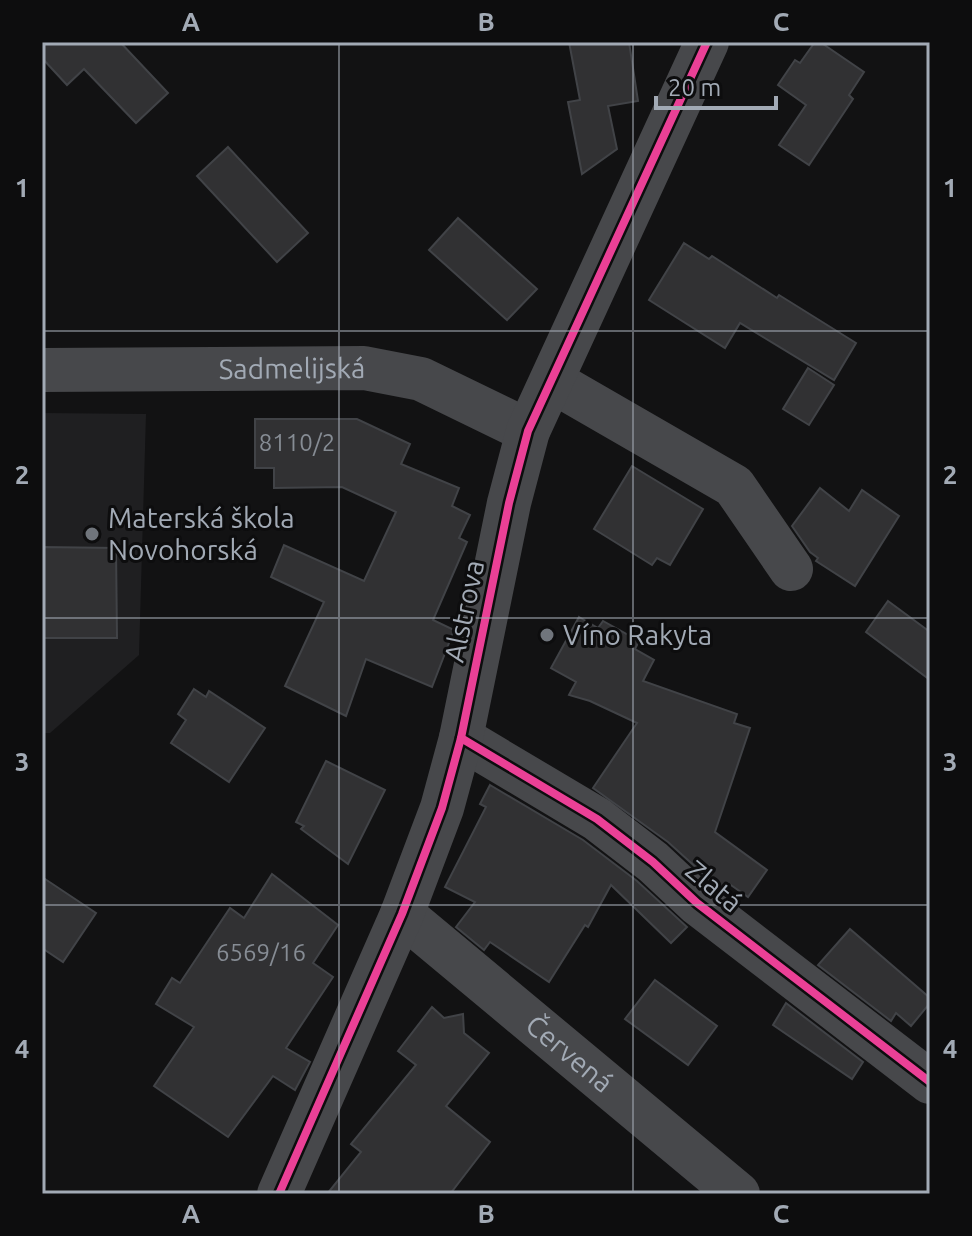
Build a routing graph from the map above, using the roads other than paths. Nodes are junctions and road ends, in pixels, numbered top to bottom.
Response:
1 (707, 42) edge
2 (42, 370) edge
3 (552, 381) junction
4 (528, 431) junction
5 (791, 569) dead end
6 (461, 738) junction
7 (402, 914) junction
8 (930, 1082) edge
9 (279, 1194) edge
10 (738, 1194) edge

1 - 3 street, Alstrova
2 - 4 street, Sadmelijská
3 - 4 street, Alstrova
3 - 5 street
4 - 6 street, Alstrova
6 - 7 street, Alstrova
6 - 8 street, Zlatá
7 - 9 street, Alstrova
7 - 10 street, Červená

